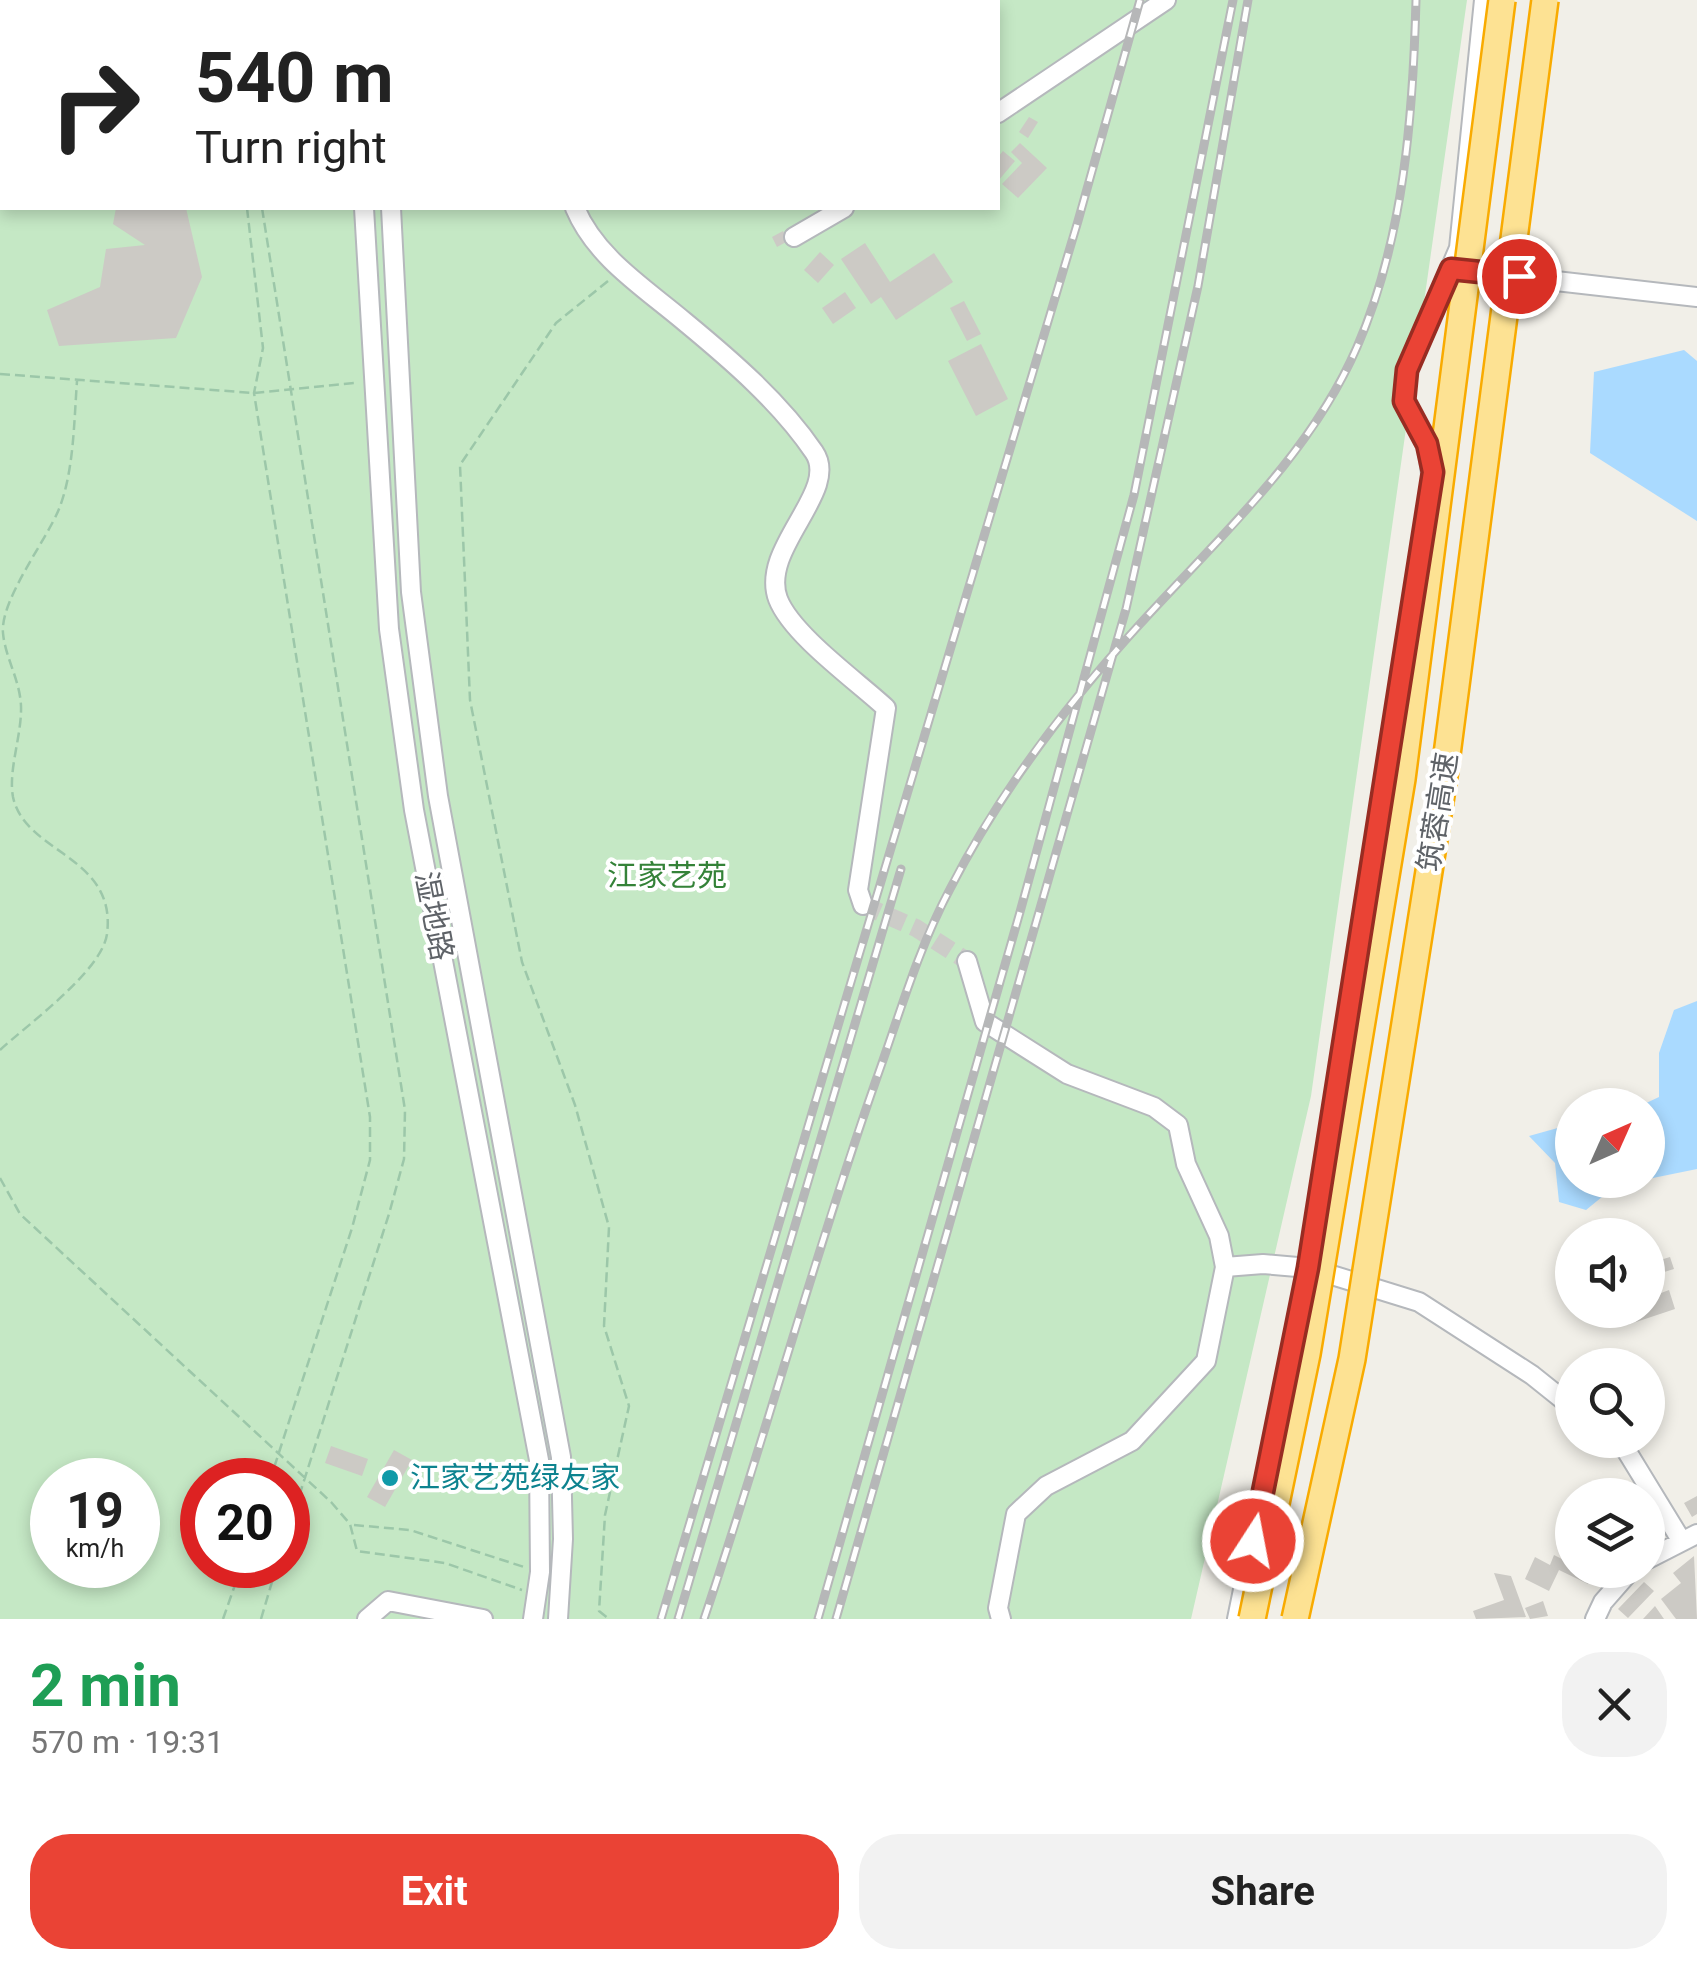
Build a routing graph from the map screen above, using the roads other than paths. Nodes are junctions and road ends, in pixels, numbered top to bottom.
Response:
1 (1166, 0) edge
2 (1484, 0) edge
3 (1502, 0) edge
4 (1545, 0) edge
5 (1000, 111) edge
6 (364, 210) edge
7 (391, 210) edge
8 (576, 210) edge
9 (841, 210) edge
10 (794, 237) dead end
11 (1451, 269) junction
12 (1697, 297) edge
13 (863, 905) dead end
14 (967, 961) tunnel mouth
15 (1225, 1268) junction
16 (1308, 1268) junction
17 (1555, 1393) edge
18 (1632, 1458) edge
19 (1689, 1537) edge
20 (1665, 1550) edge
21 (1615, 1588) edge
22 (414, 1611) edge
23 (458, 1616) edge
24 (367, 1619) edge
25 (483, 1619) edge
26 (533, 1619) edge
27 (558, 1619) edge
28 (1001, 1619) edge
29 (1237, 1619) edge
30 (1252, 1619) edge
31 (1295, 1619) edge
32 (1596, 1619) edge

1 - 5 street
2 - 11 street
3 - 30 highway, 筑蓉高速, bridge
4 - 31 highway, 筑蓉高速, bridge
6 - 26 street, 湿地路
7 - 27 street, 湿地路
8 - 13 street
9 - 10 street
11 - 12 street
11 - 16 street
14 - 15 street
15 - 16 street
15 - 28 street
16 - 17 street
16 - 29 street
18 - 19 street
19 - 20 street
21 - 32 street
22 - 23 street
22 - 24 street
23 - 25 street

